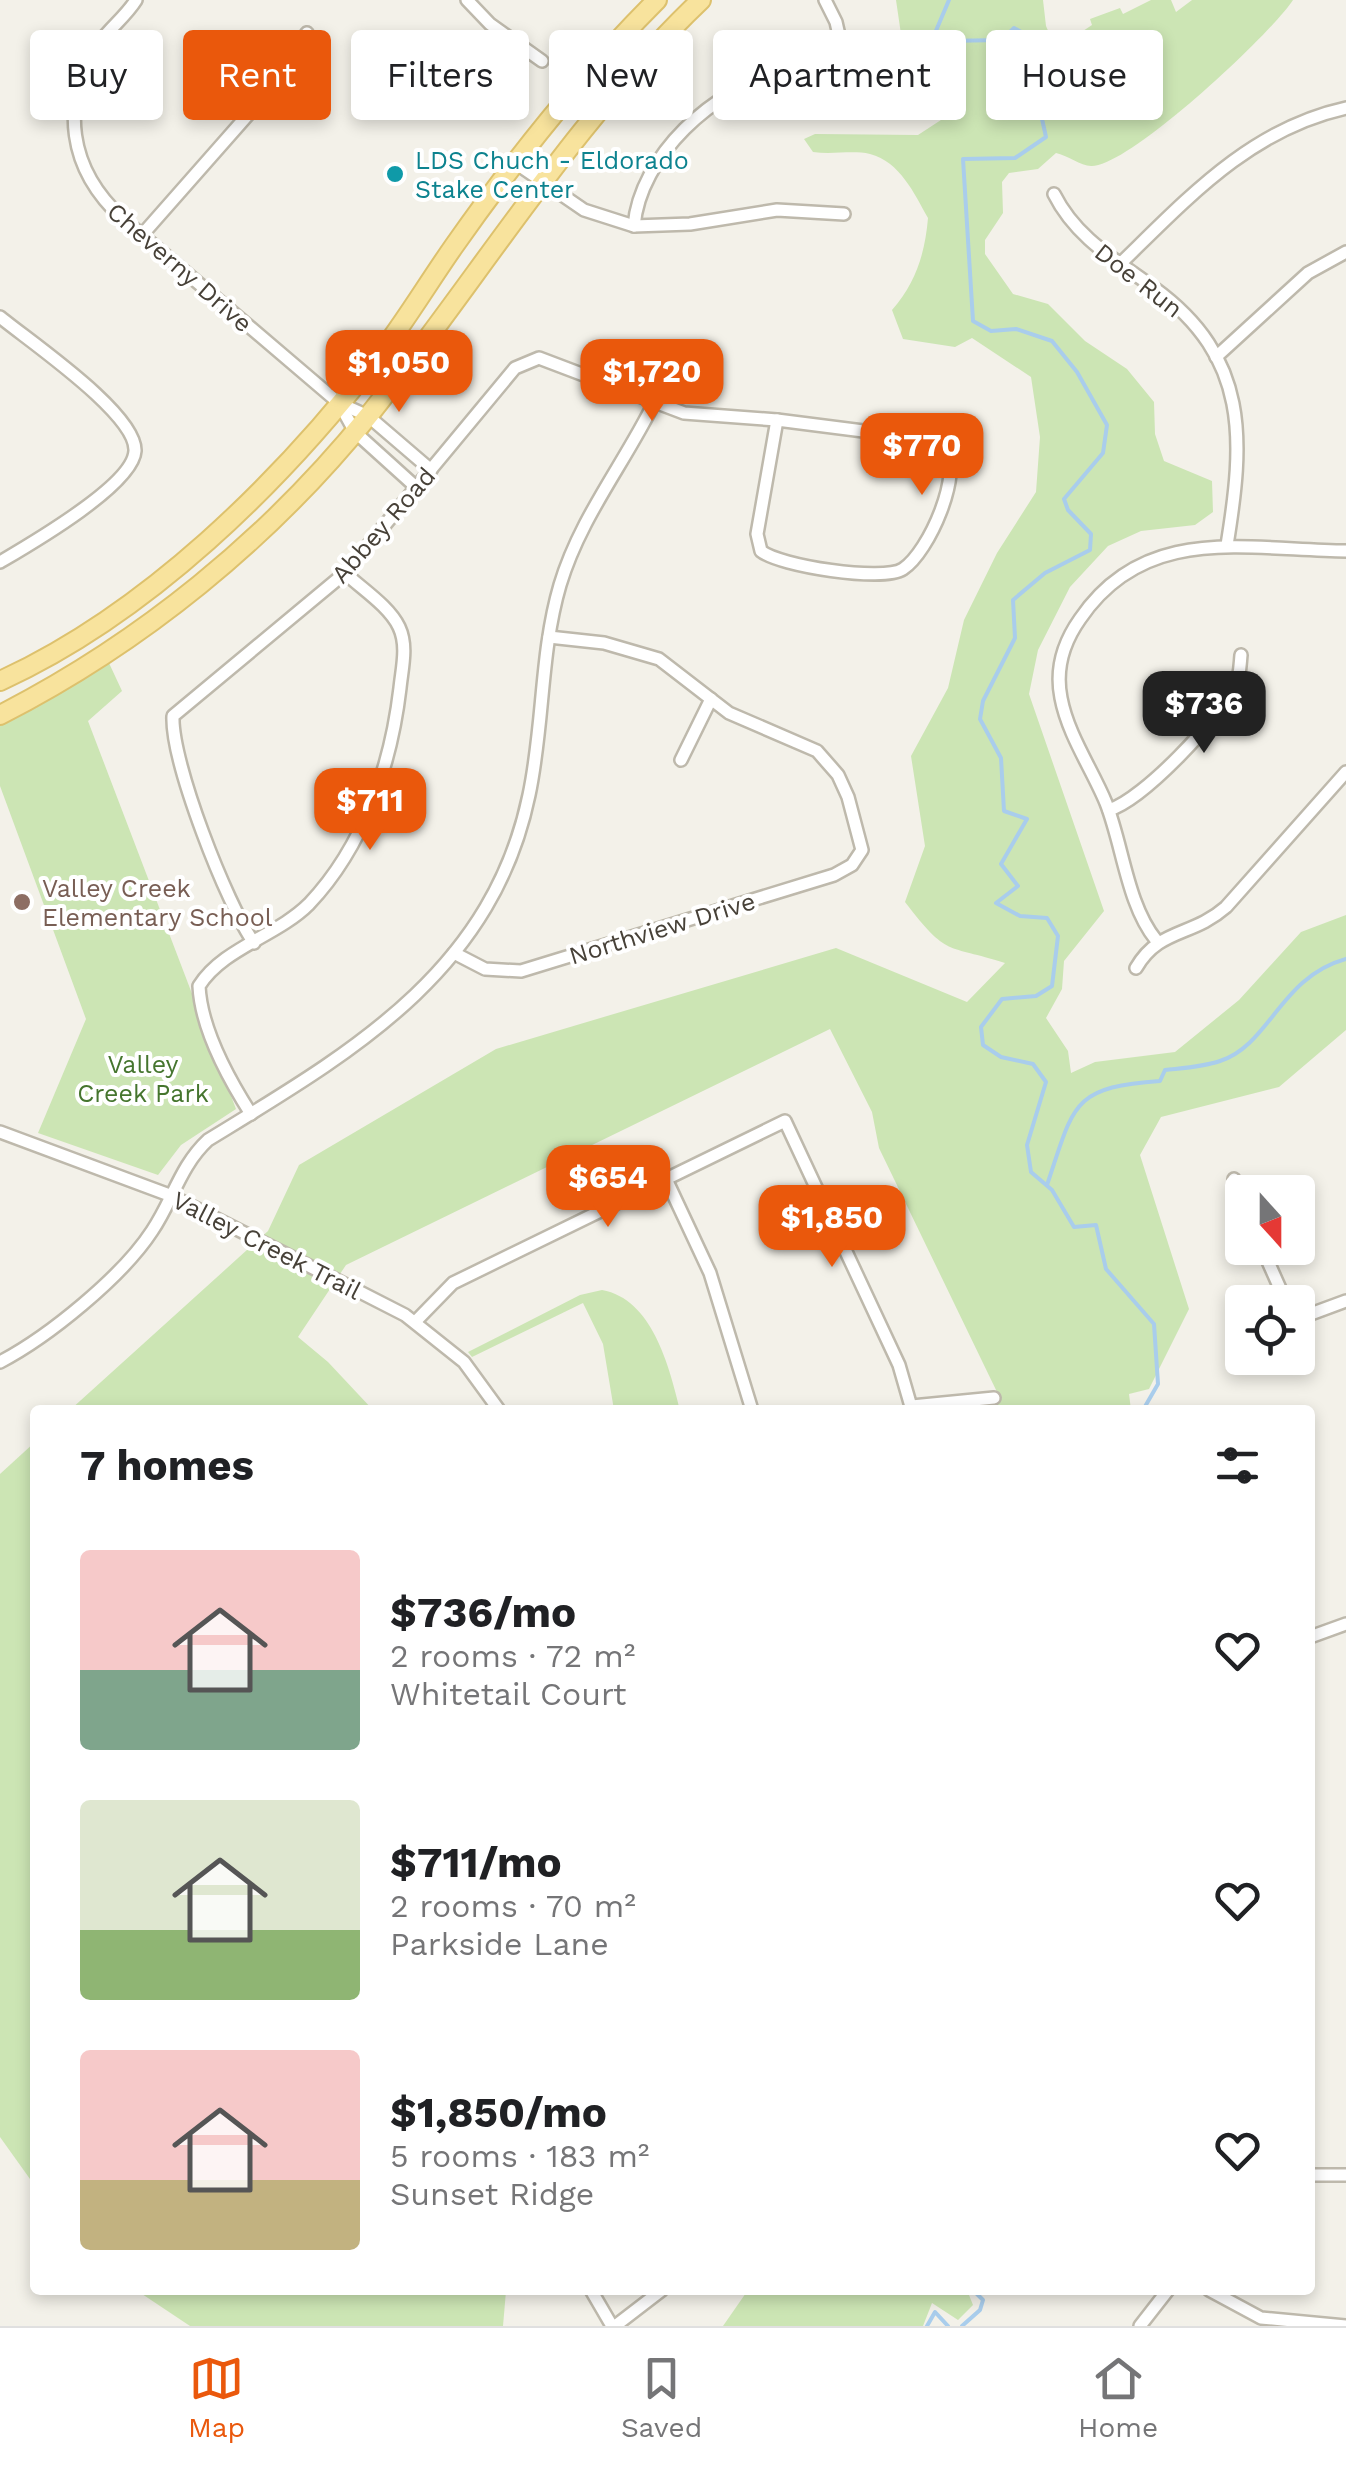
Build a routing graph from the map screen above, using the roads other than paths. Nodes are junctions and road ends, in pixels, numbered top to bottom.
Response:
1 (136, 0) edge
2 (467, 0) edge
3 (657, 0) edge
4 (701, 0) edge
5 (825, 0) edge
6 (838, 30) edge
7 (542, 61) dead end
8 (713, 107) edge
9 (1346, 108) edge
10 (243, 120) edge
11 (517, 164) junction
12 (541, 180) junction
13 (1054, 194) dead end
14 (844, 214) dead end
15 (634, 226) junction
16 (142, 235) junction
17 (1346, 252) edge
18 (1119, 266) junction
19 (0, 317) edge
20 (1216, 356) junction
21 (339, 403) junction
22 (654, 403) junction
23 (368, 416) junction
24 (777, 420) junction
25 (354, 432) junction
26 (431, 470) junction
27 (417, 488) junction
28 (1227, 545) junction
29 (1346, 552) edge
30 (0, 562) edge
31 (345, 573) junction
32 (548, 637) junction
33 (1241, 655) dead end
34 (0, 681) edge
35 (711, 699) junction
36 (0, 715) edge
37 (681, 760) dead end
38 (1346, 772) edge
39 (1109, 810) junction
40 (1156, 940) junction
41 (254, 943) junction
42 (454, 954) junction
43 (1136, 968) dead end
44 (251, 1114) junction
45 (0, 1132) edge
46 (666, 1179) junction
47 (172, 1196) junction
48 (1346, 1301) edge
49 (1315, 1312) edge
50 (416, 1322) junction
51 (0, 1362) edge
52 (994, 1398) dead end
53 (495, 1405) edge
54 (750, 1405) edge
55 (911, 1405) edge
56 (937, 1405) edge
57 (1346, 1624) edge
58 (1315, 1634) edge
59 (1315, 2175) edge
60 (1346, 2175) edge
61 (593, 2295) edge
62 (655, 2295) edge
63 (1164, 2295) edge
64 (1218, 2295) edge
65 (613, 2326) edge
66 (1140, 2326) edge
67 (1346, 2326) edge

1 - 16 street, Cheverny Drive
2 - 7 street
3 - 11 main road
4 - 12 main road
5 - 6 street
8 - 15 street
9 - 18 street
10 - 16 street
11 - 12 street
11 - 21 main road
12 - 15 street
12 - 23 main road
13 - 18 street, Doe Run
14 - 15 street
16 - 21 street, Cheverny Drive
17 - 20 street
18 - 20 street, Doe Run
19 - 30 street
20 - 28 street, Doe Run
21 - 23 street, Cheverny Drive
21 - 25 street, Cheverny Drive
21 - 34 main road
22 - 24 street
22 - 26 street, Abbey Road
22 - 32 street
23 - 25 main road
23 - 26 street, Cheverny Drive
24 - 24 street
25 - 27 street, Cheverny Drive
25 - 36 main road
26 - 27 street, Abbey Road
27 - 31 street, Abbey Road
28 - 29 street
28 - 39 street
31 - 41 street
31 - 41 street, Abbey Road
32 - 35 street
32 - 42 street
33 - 39 street
35 - 37 street
35 - 42 street, Northview Drive
38 - 40 street
39 - 40 street
40 - 43 street
41 - 44 street
42 - 44 street
44 - 47 street
45 - 47 street, Valley Creek Trail
46 - 50 street
46 - 54 street
46 - 55 street
47 - 50 street, Valley Creek Trail
47 - 51 street
48 - 49 street
50 - 53 street, Valley Creek Trail
52 - 56 street
57 - 58 street
59 - 60 street
61 - 65 street
62 - 65 street
63 - 66 street
64 - 67 street

